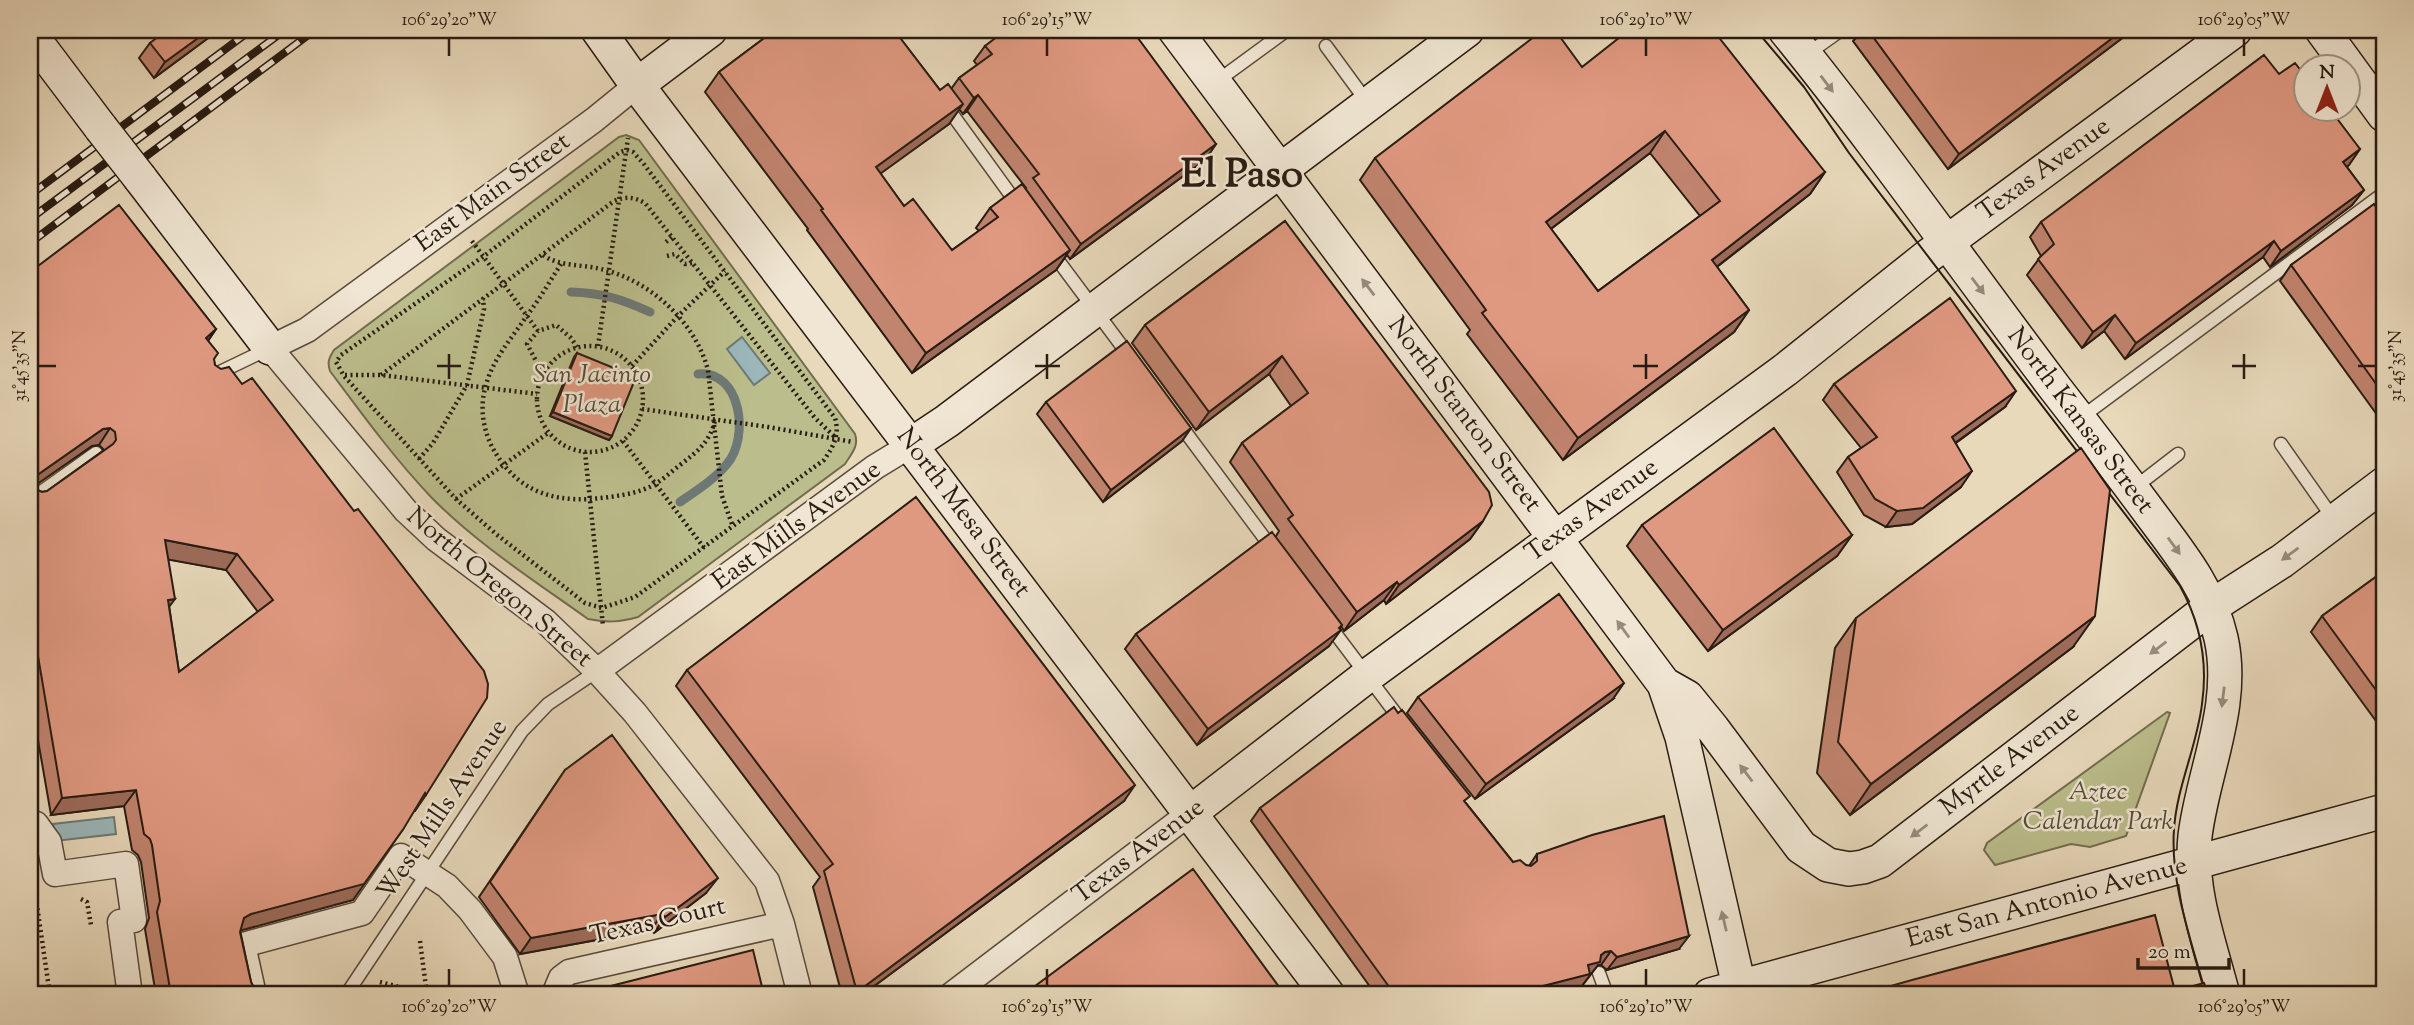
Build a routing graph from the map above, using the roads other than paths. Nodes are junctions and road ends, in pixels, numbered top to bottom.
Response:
1 (598, 30) edge
2 (710, 30) edge
3 (1175, 30) edge
4 (1467, 30) edge
5 (1841, 30) edge
6 (2235, 30) edge
7 (2322, 30) edge
8 (1283, 33) dead end
9 (30, 34) edge
10 (1796, 42) edge
11 (1326, 46) dead end
12 (1215, 83) junction
13 (638, 85) junction
14 (933, 88) edge
15 (1368, 103) junction
16 (2384, 115) edge
17 (1280, 170) junction
18 (2384, 193) edge
19 (1028, 219) edge
20 (1044, 241) edge
21 (1947, 242) junction
22 (1096, 309) junction
23 (270, 348) junction
24 (1136, 364) edge
25 (211, 377) edge
26 (1166, 407) edge
27 (2079, 419) junction
28 (2281, 444) dead end
29 (911, 445) junction
30 (96, 453) edge
31 (2178, 454) dead end
32 (2384, 484) edge
33 (2132, 489) junction
34 (30, 500) edge
35 (2336, 521) junction
36 (1556, 538) junction
37 (1286, 567) edge
38 (2212, 606) junction
39 (1319, 612) edge
40 (597, 671) junction
41 (1367, 676) junction
42 (1664, 684) junction
43 (1406, 727) edge
44 (2384, 811) edge
45 (1190, 813) junction
46 (30, 825) edge
47 (2193, 863) junction
48 (428, 873) junction
49 (782, 924) junction
50 (1599, 973) edge
51 (556, 993) edge
52 (1730, 993) edge
53 (130, 995) edge
54 (254, 995) edge
55 (346, 995) edge
56 (517, 995) edge
57 (800, 995) edge
58 (951, 995) edge
59 (1328, 995) edge
60 (1607, 995) edge
61 (2223, 995) edge

1 - 13 street, North Mesa Street
2 - 13 street, East Main Street
3 - 12 street, North Stanton Street
4 - 15 street, East Mills Avenue
5 - 10 lane
6 - 21 street, Texas Avenue
7 - 16 street
8 - 12 lane
9 - 23 street, North Oregon Street, bridge
10 -> 21 street, North Kansas Street
11 - 15 lane
12 - 17 street, North Stanton Street
13 - 23 street, East Main Street
13 - 29 street, North Mesa Street
14 - 19 lane
15 - 17 street, East Mills Avenue
17 - 22 street, East Mills Avenue
36 -> 17 street, North Stanton Street
18 - 27 lane
20 - 22 lane
21 -> 27 street, North Kansas Street
21 - 36 street, Texas Avenue
22 - 24 lane
22 - 29 street, East Mills Avenue
23 - 25 lane
23 - 40 street, North Oregon Street
26 - 37 lane
27 - 33 street, North Kansas Street
28 - 35 lane
29 - 40 street, East Mills Avenue
29 - 45 street, North Mesa Street
30 - 34 lane
31 - 33 lane
32 - 35 street, Myrtle Avenue
33 -> 38 street, North Kansas Street
35 -> 38 street, Myrtle Avenue
36 - 41 street, Texas Avenue
42 -> 36 street, North Stanton Street
38 -> 42 street, Myrtle Avenue
38 -> 47 street, North Kansas Street
39 - 41 lane
40 - 48 lane, West Mills Avenue
40 - 49 street, North Oregon Street
41 - 43 lane
41 - 45 street, Texas Avenue
52 -> 42 street, North Stanton Street
44 - 47 street, East San Antonio Avenue
45 - 58 street, Texas Avenue
45 - 59 street, North Mesa Street
46 - 53 street
47 - 52 street, East San Antonio Avenue
47 - 61 street, North Kansas Street
48 - 54 street
48 - 55 lane, West Mills Avenue
48 - 56 street
49 - 51 street, Texas Court
49 - 57 street, North Oregon Street
50 - 60 lane

